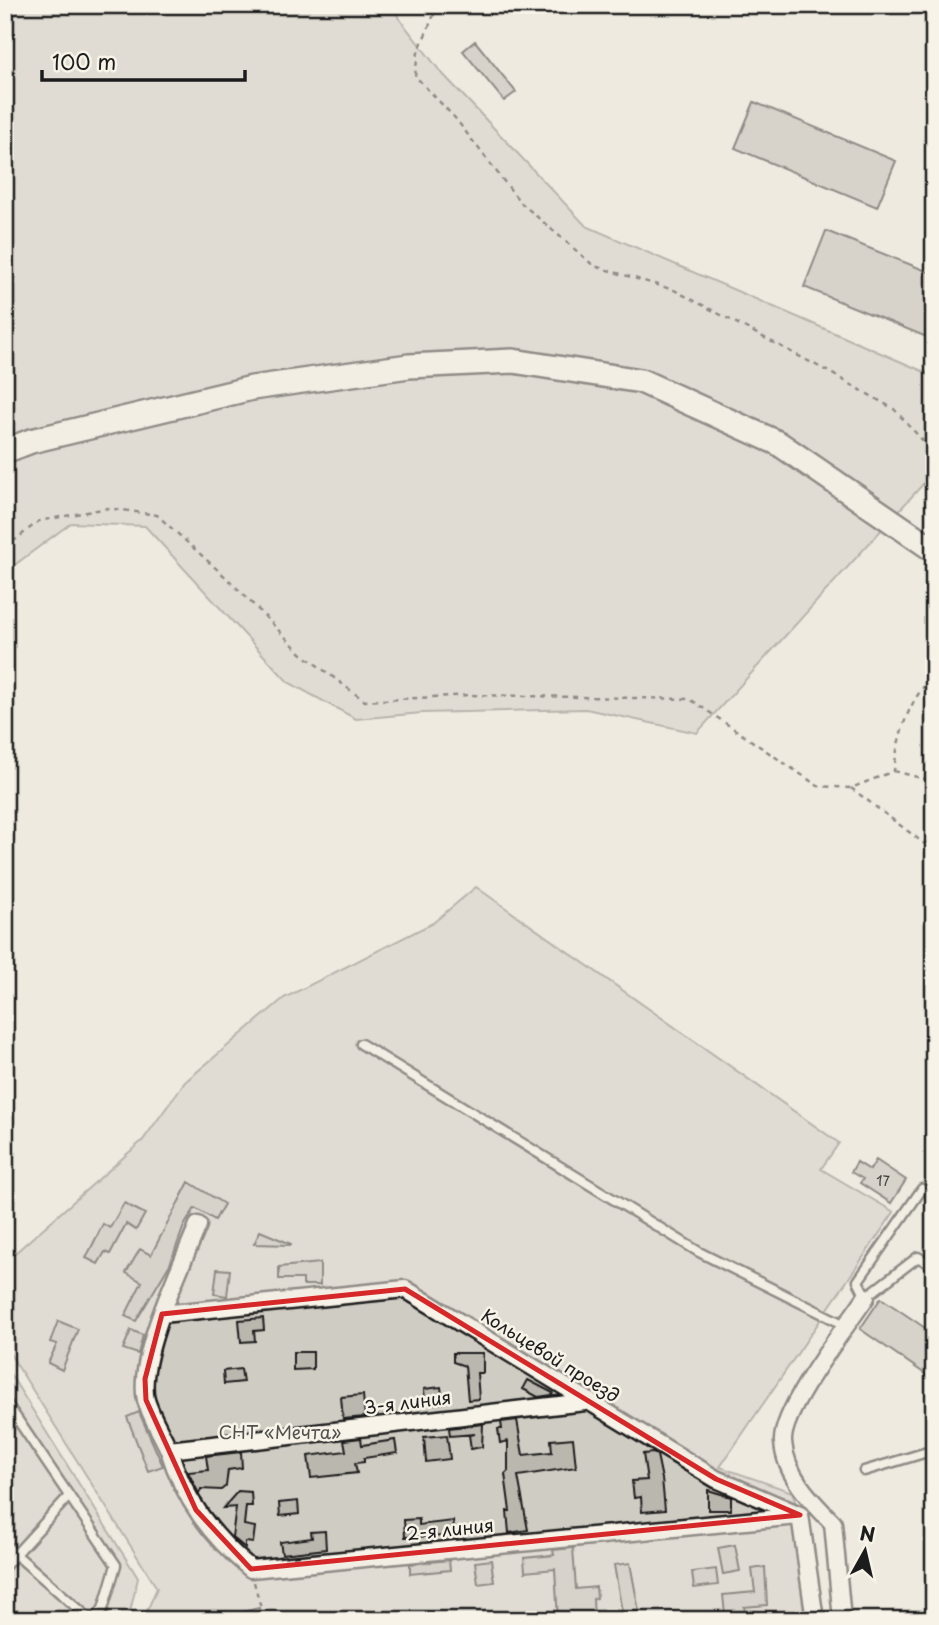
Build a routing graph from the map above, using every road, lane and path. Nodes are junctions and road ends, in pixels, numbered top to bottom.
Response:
1 (438, 5) edge
2 (5, 451) edge
3 (934, 453) edge
4 (5, 548) edge
5 (934, 550) edge
6 (934, 675) edge
7 (894, 771) junction
8 (934, 785) edge
9 (851, 788) junction
10 (934, 851) edge
11 (361, 1044) dead end
12 (922, 1189) dead end
13 (198, 1225) dead end
14 (934, 1267) edge
15 (866, 1297) junction
16 (162, 1314) junction
17 (847, 1326) junction
18 (585, 1402) junction
19 (7, 1407) edge
20 (169, 1450) junction
21 (934, 1450) edge
22 (864, 1471) dead end
23 (69, 1496) junction
24 (800, 1515) junction
25 (5, 1545) edge
26 (16, 1555) junction
27 (5, 1566) edge
28 (251, 1569) junction
29 (92, 1620) edge
30 (264, 1620) edge
31 (815, 1620) edge
32 (842, 1620) edge

1 - 3 path
2 - 5 street
4 - 9 path
6 - 7 path
7 - 8 path
7 - 9 path
9 - 10 path
11 - 17 lane
12 - 15 lane
13 - 16 street
14 - 15 lane
15 - 17 street
16 - 18 street, Кольцевой проезд
16 - 20 street
17 - 32 street
18 - 20 street, 3-я линия
18 - 24 street, Кольцевой проезд
19 - 23 lane
20 - 28 street
21 - 22 lane
23 - 26 lane
23 - 29 lane
24 - 28 street, 2-я линия
24 - 31 street
25 - 26 lane
26 - 27 lane
26 - 29 lane
28 - 30 path

